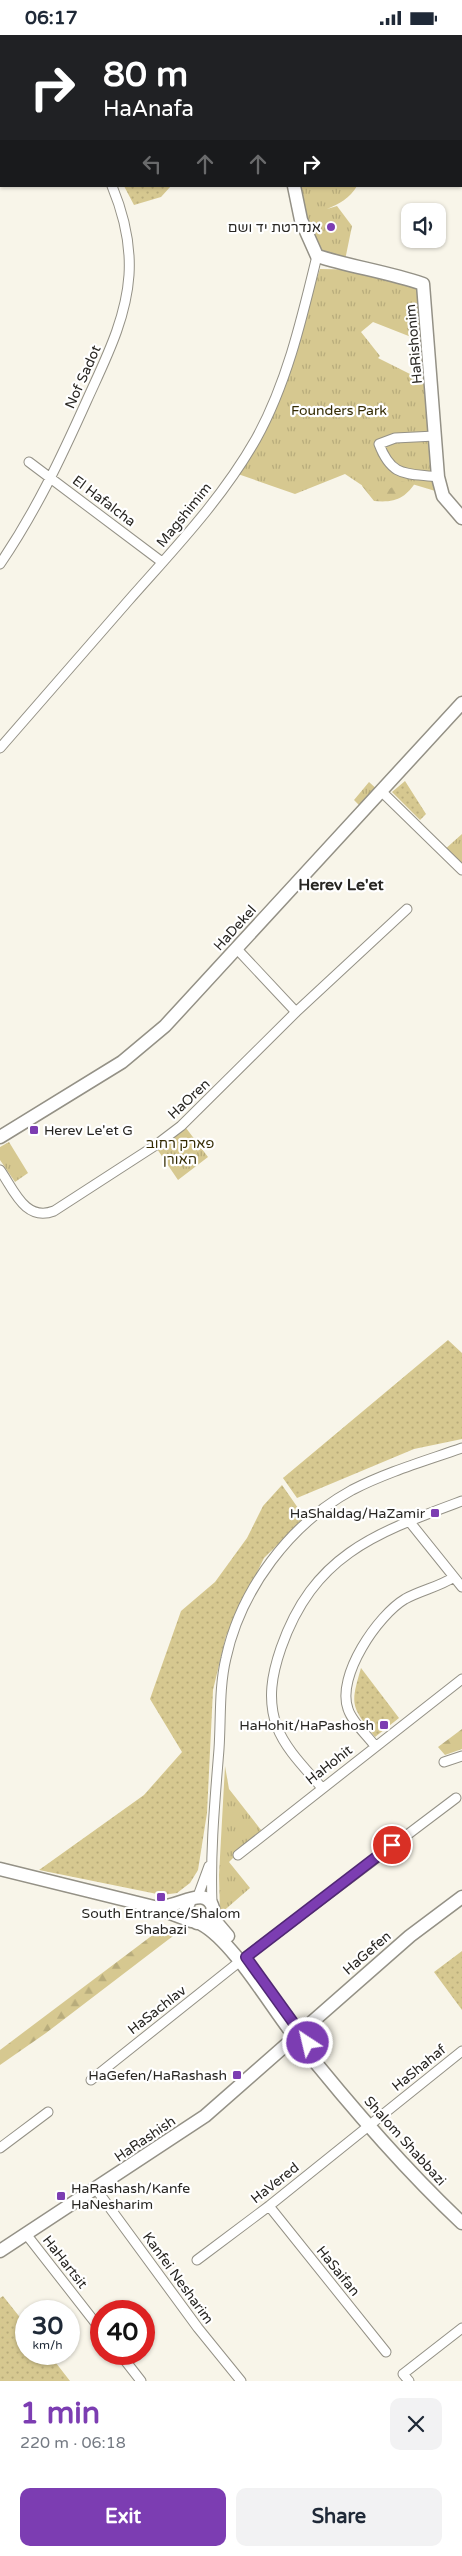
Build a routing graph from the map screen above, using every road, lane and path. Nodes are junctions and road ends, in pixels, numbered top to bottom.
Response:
1 (112, 187) edge
2 (294, 187) edge
3 (317, 257) junction
4 (434, 436) junction
5 (29, 462) dead end
6 (438, 477) junction
7 (52, 479) junction
8 (462, 518) edge
9 (162, 563) junction
10 (0, 564) edge
11 (462, 703) edge
12 (0, 749) edge
13 (381, 791) junction
14 (462, 870) edge
15 (406, 909) dead end
16 (236, 948) junction
17 (296, 1011) junction
18 (0, 1137) edge
19 (0, 1170) edge
20 (462, 1448) edge
21 (462, 1501) edge
22 (409, 1521) junction
23 (454, 1577) junction
24 (462, 1587) edge
25 (462, 1679) edge
26 (375, 1746) junction
27 (462, 1755) edge
28 (444, 1762) dead end
29 (322, 1788) junction
30 (456, 1798) dead end
31 (238, 1855) dead end
32 (212, 1856) junction
33 (0, 1869) edge
34 (462, 1897) edge
35 (194, 1898) junction
36 (154, 1907) junction
37 (212, 1908) junction
38 (196, 1922) junction
39 (243, 1959) junction
40 (298, 2034) junction
41 (462, 2051) edge
42 (91, 2080) dead end
43 (48, 2112) dead end
44 (370, 2125) junction
45 (0, 2148) edge
46 (96, 2189) junction
47 (268, 2206) junction
48 (462, 2223) edge
49 (26, 2234) junction
50 (0, 2251) edge
51 (197, 2260) dead end
52 (90, 2316) edge
53 (462, 2328) edge
54 (386, 2352) dead end
55 (129, 2365) edge
56 (406, 2378) edge
57 (141, 2381) edge
58 (240, 2381) edge

1 - 7 street, Nof Sadot
2 - 3 street
3 - 4 street, HaRishonim
3 - 9 street, Magshimim
4 - 6 street, HaRishonim
4 - 6 street
5 - 7 street, El Hafalcha
6 - 8 street, HaRishonim
7 - 9 street, El Hafalcha
7 - 10 street, Nof Sadot
9 - 12 street, Magshimim
11 - 13 street, HaDekel
13 - 14 street
13 - 16 street, HaDekel
15 - 17 street
16 - 17 street
16 - 18 street, HaDekel
17 - 19 street, HaOren
20 - 32 street
21 - 22 street
22 - 23 street
22 - 29 street
23 - 24 street
23 - 26 street
25 - 26 street, HaHohit
26 - 29 street, HaHohit
27 - 28 street
29 - 31 street, HaHohit
30 - 39 street, HaSachlav
32 - 35 street
32 - 37 street
33 - 36 street, Shalom Shabbazi
34 - 40 street, HaGefen
35 - 36 street
35 - 37 street
35 - 38 street
36 - 38 street, Shalom Shabbazi
37 - 38 street
37 - 39 street, Shalom Shabbazi
38 - 39 street, Shalom Shabbazi
39 - 40 street, Shalom Shabbazi
39 - 42 street, HaSachlav
40 - 44 street, Shalom Shabbazi
40 - 46 street, HaRashish
41 - 44 street, HaShahaf
43 - 45 street
44 - 47 street, HaVered
44 - 48 street, Shalom Shabbazi
46 - 49 street, HaRashish
46 - 58 street, Kanfei Nesharim
47 - 51 street, HaVered
47 - 54 street, HaSaifan
49 - 50 street, HaRashish
49 - 52 street, HaHartsit
53 - 56 street
55 - 57 street

